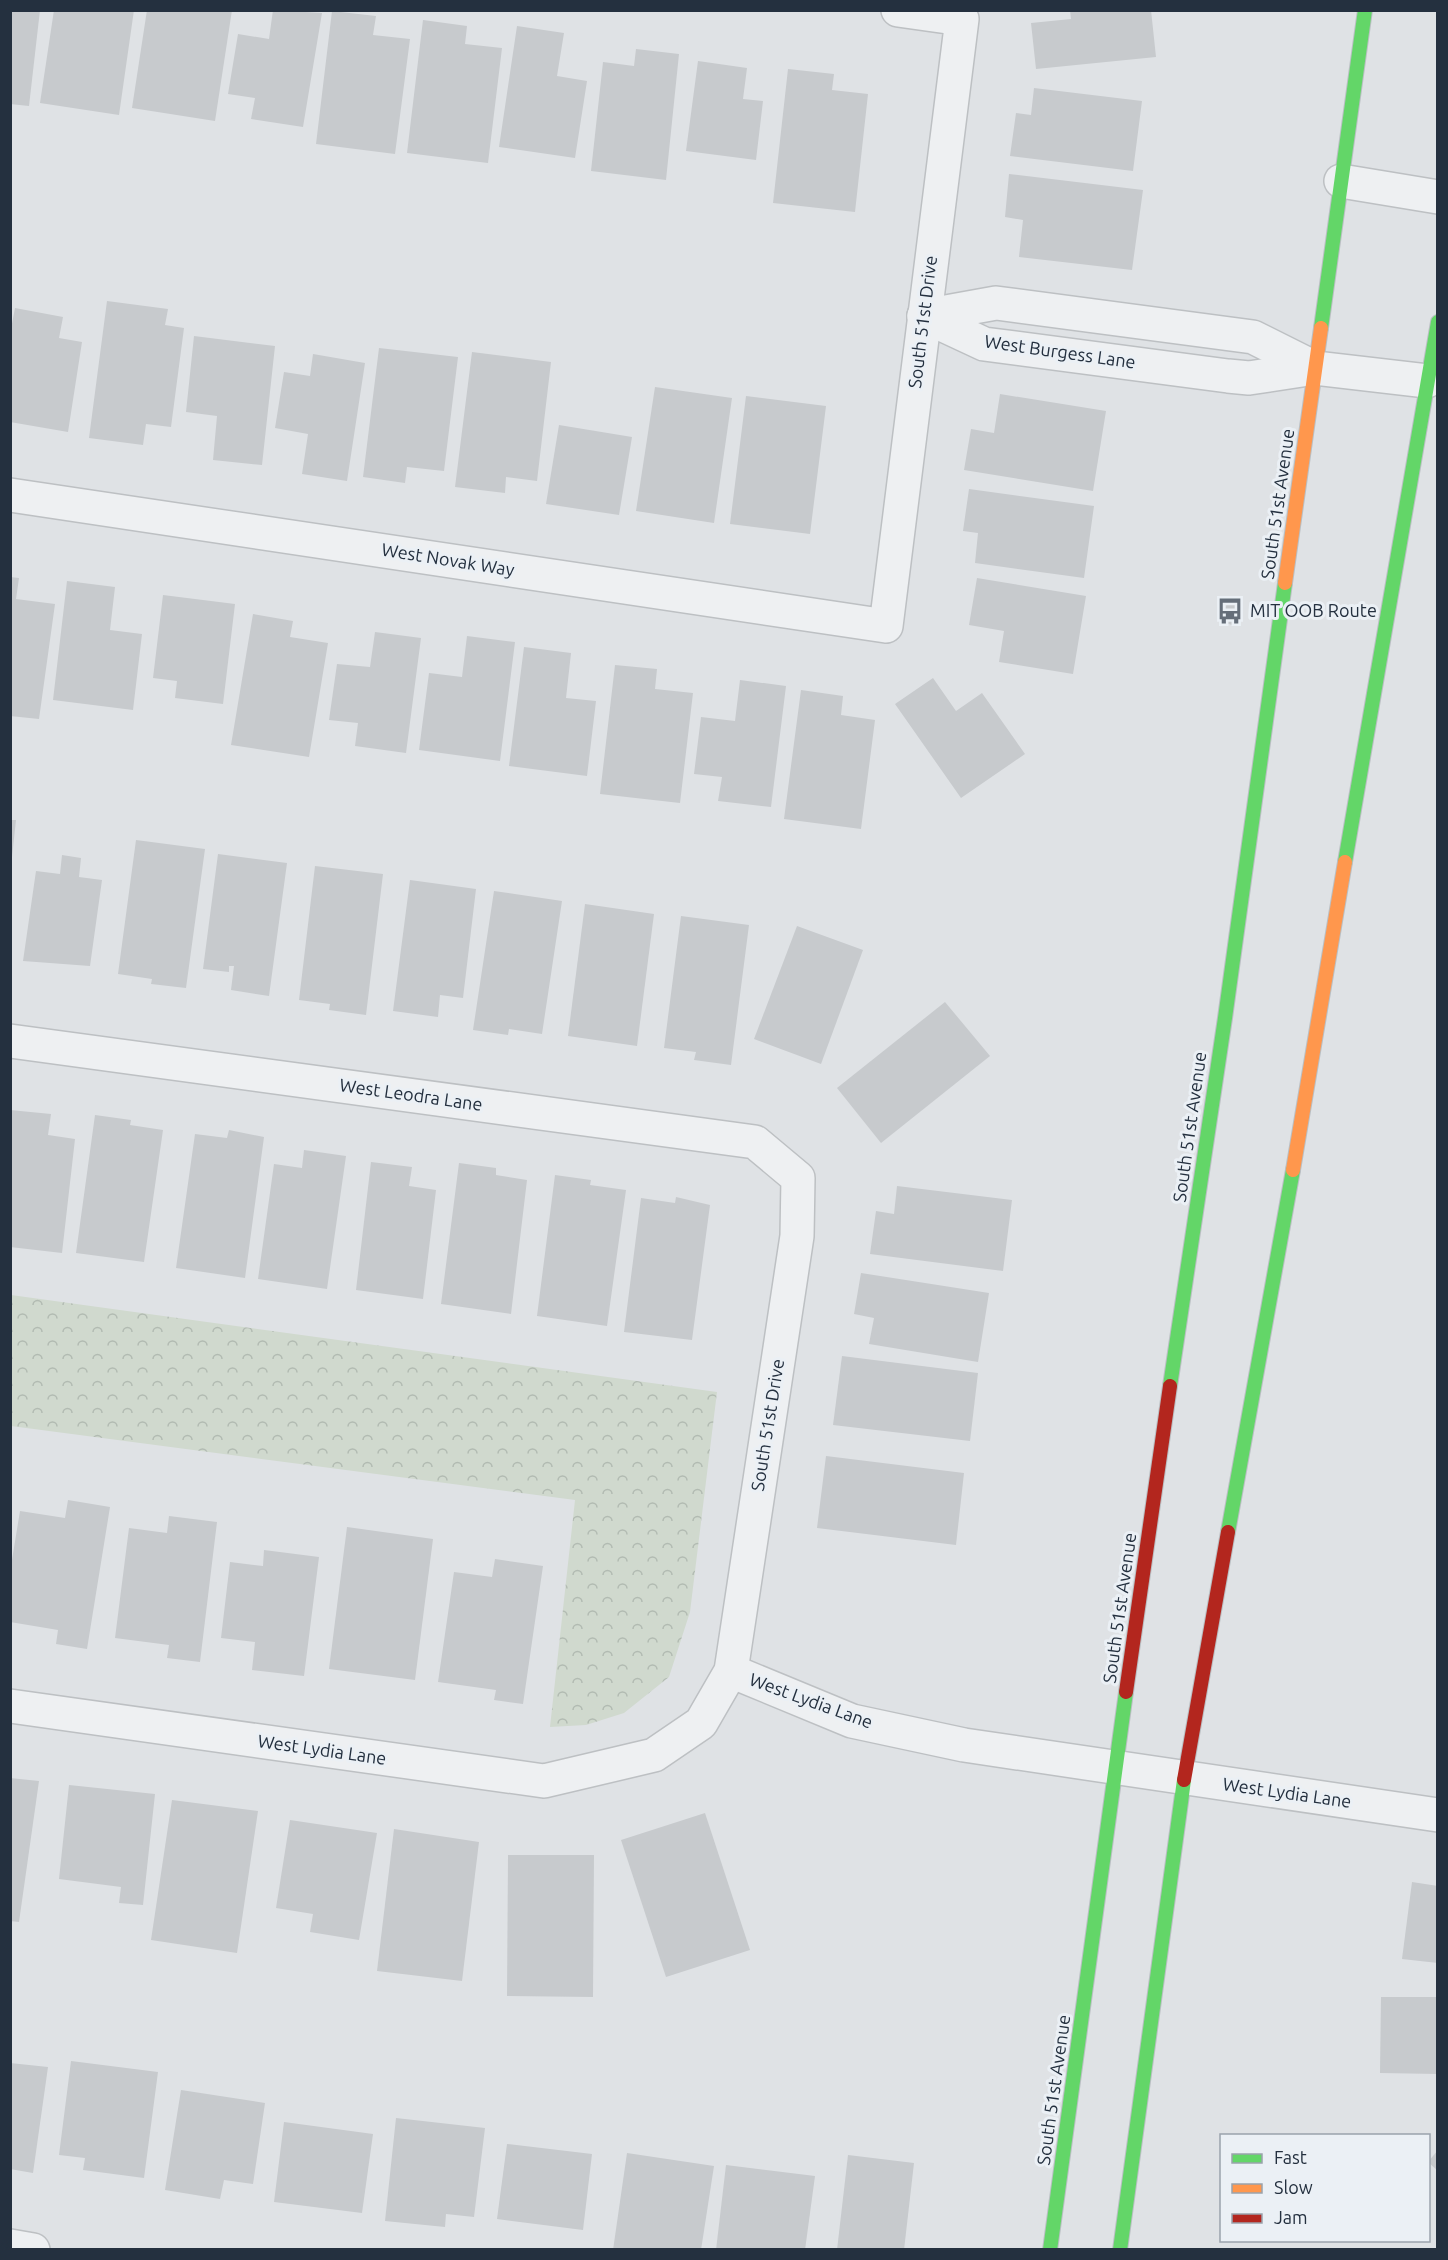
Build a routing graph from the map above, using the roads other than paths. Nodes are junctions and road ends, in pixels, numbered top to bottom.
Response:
1 (898, 10) edge
2 (1365, 10) edge
3 (1341, 181) junction
4 (1437, 197) edge
5 (924, 316) junction
6 (1437, 322) edge
7 (1315, 368) junction
8 (1427, 381) junction
9 (10, 495) edge
10 (886, 626) joint
11 (10, 1041) edge
12 (798, 1178) joint
13 (731, 1671) junction
14 (10, 1706) edge
15 (1116, 1769) junction
16 (1184, 1779) junction
17 (1437, 1815) edge
18 (10, 2246) edge
19 (33, 2250) edge
20 (1050, 2250) edge
21 (1120, 2250) edge

1 - 5 street, South 51st Drive
2 - 3 main road, South 51st Avenue
3 - 4 street
3 - 7 main road, South 51st Avenue
5 - 7 street, West Burgess Lane
5 - 10 street, South 51st Drive
6 - 8 main road
7 - 8 street, West Burgess Lane
7 - 15 main road, South 51st Avenue
8 - 16 main road
9 - 10 street, West Novak Way
11 - 12 street, West Leodra Lane
12 - 13 street, South 51st Drive
13 - 14 street, West Lydia Lane
13 - 15 street, West Lydia Lane
15 - 16 street, West Lydia Lane
15 - 20 main road, South 51st Avenue
16 - 17 street, West Lydia Lane
16 - 21 main road
18 - 19 street

